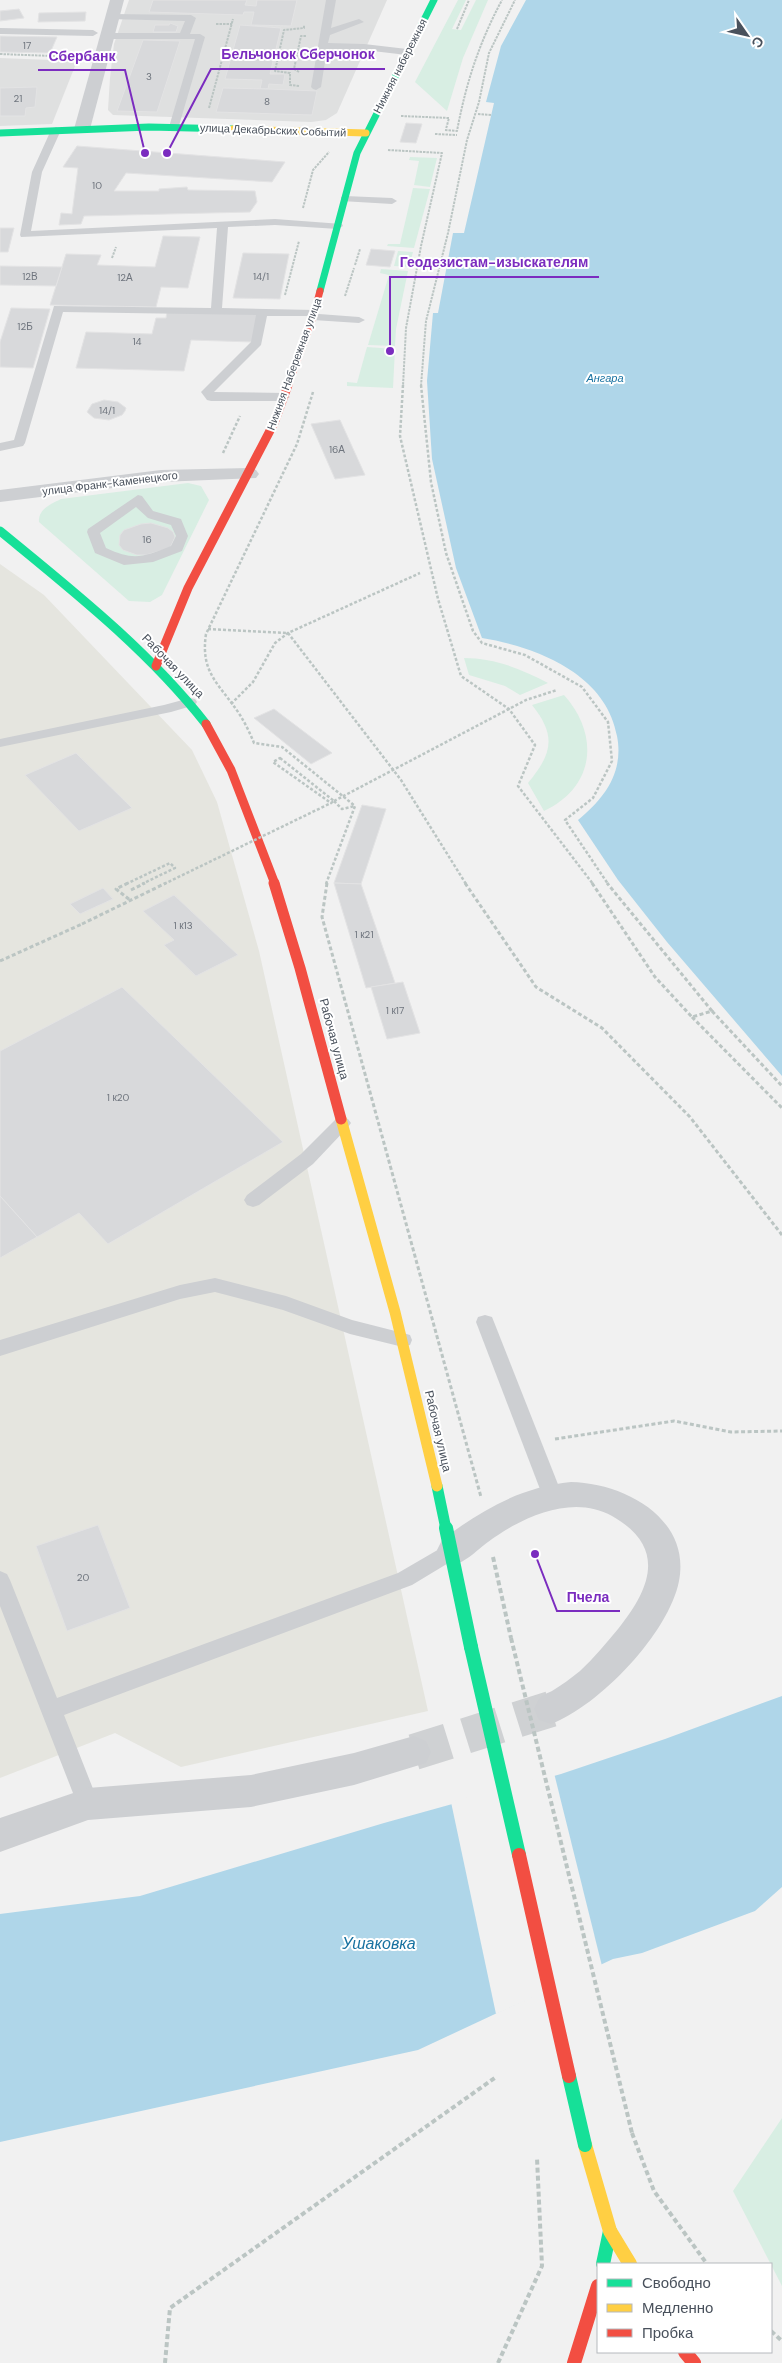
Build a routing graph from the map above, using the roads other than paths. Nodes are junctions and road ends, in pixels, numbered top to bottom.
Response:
1 (117, 0) edge
2 (331, 0) edge
3 (434, 0) edge
4 (359, 22) dead end
5 (140, 28) dead end
6 (106, 29) junction
7 (0, 31) edge
8 (325, 33) junction
9 (184, 36) junction
10 (322, 46) junction
11 (407, 52) junction
12 (316, 87) dead end
13 (174, 127) junction
14 (82, 129) junction
15 (56, 130) junction
16 (0, 133) edge
17 (366, 133) junction
18 (345, 199) junction
19 (392, 201) dead end
20 (223, 224) junction
21 (338, 226) junction
22 (216, 310) junction
23 (262, 312) junction
24 (314, 315) junction
25 (358, 320) dead end
26 (284, 397) junction
27 (0, 447) edge
28 (249, 474) junction
29 (133, 479) junction
30 (0, 496) edge
31 (138, 499) junction
32 (0, 531) edge
33 (156, 666) junction
34 (190, 702) junction
35 (0, 743) edge
36 (342, 1123) junction
37 (253, 1200) dead end
38 (485, 1322) dead end
39 (403, 1340) junction
40 (0, 1348) edge
41 (553, 1497) junction
42 (453, 1550) junction
43 (0, 1580) edge
44 (551, 1709) tunnel mouth
45 (50, 1710) junction
46 (414, 1752) tunnel mouth
47 (88, 1804) junction
48 (0, 1835) edge
49 (610, 2231) junction
50 (603, 2263) edge
51 (629, 2263) edge
52 (597, 2289) edge
53 (686, 2353) edge
54 (574, 2363) edge
55 (694, 2363) edge

1 - 6 street
2 - 8 lane
3 - 11 main road, Нижняя набережная
4 - 8 lane
5 - 6 lane
6 - 7 lane
6 - 9 lane
6 - 9 lane
6 - 14 street
8 - 10 lane
9 - 13 lane
10 - 11 lane
10 - 12 lane
11 - 17 main road, Нижняя набережная
13 - 14 main road, улица Декабрьских Событий
13 - 17 main road, улица Декабрьских Событий
14 - 15 main road, улица Декабрьских Событий
15 - 16 main road, улица Декабрьских Событий
15 - 20 lane
17 - 18 main road, Нижняя Набережная улица
18 - 19 lane
18 - 21 main road, Нижняя Набережная улица
20 - 21 lane
20 - 22 lane
21 - 24 main road, Нижняя Набережная улица
22 - 23 lane
22 - 27 lane
23 - 24 lane
23 - 26 lane
24 - 25 lane
24 - 26 main road, Нижняя Набережная улица
26 - 28 main road, Нижняя Набережная улица
28 - 29 street, улица Франк-Каменецкого
28 - 33 main road, Нижняя Набережная улица
29 - 30 street, улица Франк-Каменецкого
29 - 31 lane
31 - 31 lane
32 - 33 main road, Рабочая улица
33 - 34 main road, Рабочая улица
34 - 35 lane
34 - 36 main road, Рабочая улица
36 - 37 lane
36 - 39 main road, Рабочая улица
38 - 41 lane
39 - 40 lane
39 - 42 main road, Рабочая улица
41 - 42 street
41 - 44 street
42 - 45 lane
42 - 49 main road, Рабочая улица, bridge
43 - 45 lane
45 - 47 lane
46 - 47 street
47 - 48 street
49 - 50 main road
49 - 51 main road
52 - 54 main road
53 - 55 main road

